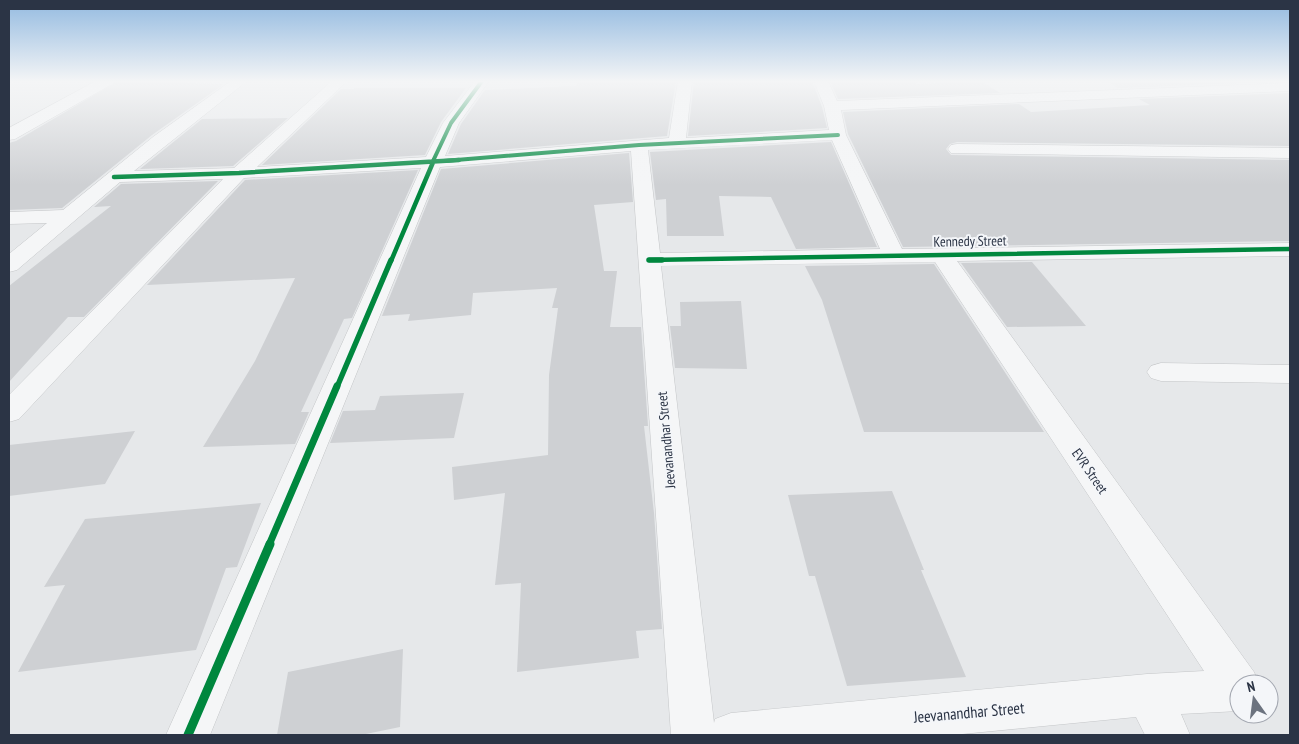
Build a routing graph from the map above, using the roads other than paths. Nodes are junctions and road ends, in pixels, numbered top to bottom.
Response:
1 (44, 116) edge
2 (193, 116) edge
3 (302, 116) edge
4 (457, 116) edge
5 (681, 116) edge
6 (834, 116) edge
7 (9, 135) edge
8 (838, 135) junction
9 (677, 143) junction
10 (639, 145) junction
11 (957, 149) dead end
12 (1290, 153) edge
13 (433, 162) junction
14 (238, 173) junction
15 (114, 177) junction
16 (66, 216) junction
17 (9, 218) edge
18 (1290, 250) edge
19 (941, 254) junction
20 (894, 255) junction
21 (649, 260) junction
22 (9, 265) edge
23 (1161, 372) dead end
24 (1290, 374) edge
25 (9, 412) edge
26 (1229, 674) edge
27 (1229, 689) edge
28 (1147, 695) junction
29 (188, 735) edge
30 (694, 735) edge
31 (731, 735) edge
32 (1168, 735) edge

1 - 7 street
2 - 15 street
3 - 14 street
4 - 13 street
5 - 9 street
6 - 8 street
8 - 9 street
8 - 20 street
9 - 10 street
10 - 13 street
10 - 21 street, Jeevanandhar Street
11 - 12 street
13 - 14 street
13 - 29 street
14 - 15 street
14 - 25 street
15 - 16 street
16 - 17 street
16 - 22 street
18 - 19 street, Kennedy Street
19 - 20 street, Kennedy Street
19 - 26 street, EVR Street
20 - 21 street, Kennedy Street
21 - 30 street, Jeevanandhar Street
23 - 24 street
27 - 28 street, EVR Street
28 - 31 street, Jeevanandhar Street
28 - 32 street

